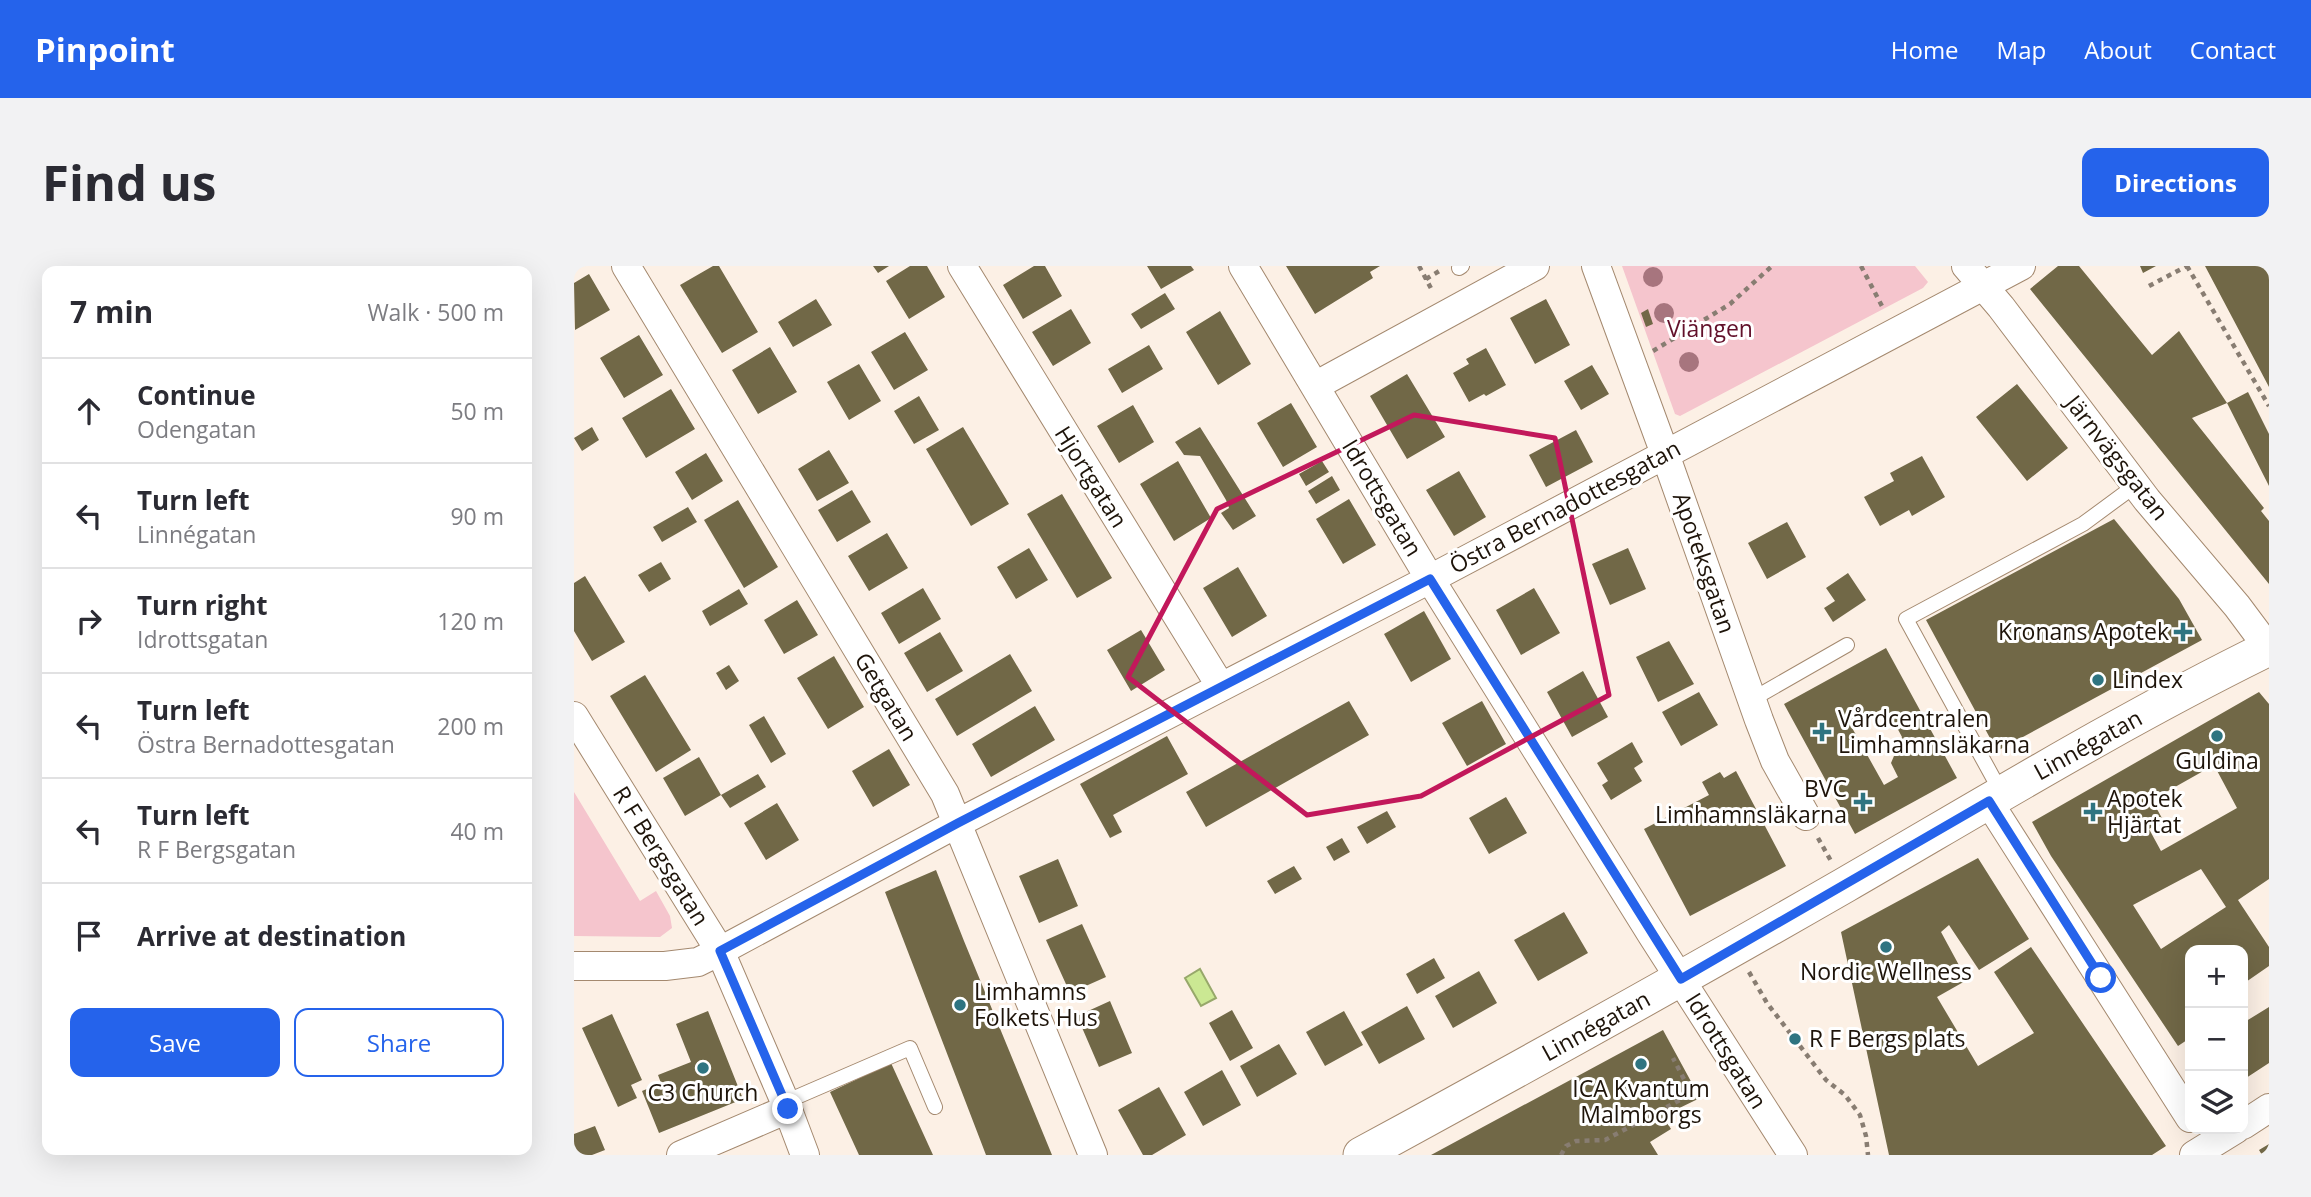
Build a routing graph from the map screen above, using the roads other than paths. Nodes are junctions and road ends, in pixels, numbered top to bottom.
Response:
1 (626, 266) edge
2 (962, 266) edge
3 (1243, 266) edge
4 (1535, 266) edge
5 (1596, 266) edge
6 (1966, 266) edge
7 (2021, 266) edge
8 (1985, 287) junction
9 (1315, 386) junction
10 (1665, 454) junction
11 (2136, 485) junction
12 (1430, 579) junction
13 (1847, 645) dead end
14 (2269, 648) edge
15 (1221, 687) junction
16 (1751, 700) junction
17 (574, 716) edge
18 (1995, 797) junction
19 (1806, 816) dead end
20 (958, 823) junction
21 (720, 951) junction
22 (574, 966) edge
23 (1681, 979) junction
24 (786, 1105) junction
25 (935, 1107) dead end
26 (2269, 1108) edge
27 (2185, 1110) edge
28 (2248, 1122) edge
29 (2226, 1134) edge
30 (2203, 1146) edge
31 (681, 1155) edge
32 (805, 1155) edge
33 (1093, 1155) edge
34 (1361, 1155) edge
35 (1793, 1155) edge

1 - 20 street, Getgatan
2 - 15 street, Hjortgatan
3 - 9 street, Idrottsgatan
4 - 9 street
5 - 10 street, Apoteksgatan
6 - 8 street, Järnvägsgatan
7 - 8 street, Östra Bernadottesgatan
8 - 10 street, Östra Bernadottesgatan
8 - 11 street, Järnvägsgatan
9 - 12 street, Idrottsgatan
10 - 12 street, Östra Bernadottesgatan
10 - 16 street, Apoteksgatan
11 - 14 street, Järnvägsgatan
11 - 18 lane
12 - 15 street, Östra Bernadottesgatan
12 - 23 street, Idrottsgatan
13 - 16 lane
14 - 18 street, Linnégatan
15 - 20 street, Östra Bernadottesgatan
16 - 19 street, Apoteksgatan
17 - 21 street, R F Bergsgatan
18 - 23 street, Linnégatan
18 - 27 street
20 - 21 street, Östra Bernadottesgatan
20 - 33 street, Getgatan
21 - 22 street, Östra Bernadottesgatan
21 - 24 street, R F Bergsgatan
23 - 34 street, Linnégatan
23 - 35 street, Idrottsgatan
24 - 25 lane
24 - 31 street
24 - 32 street, R F Bergsgatan
26 - 28 street
29 - 30 street

